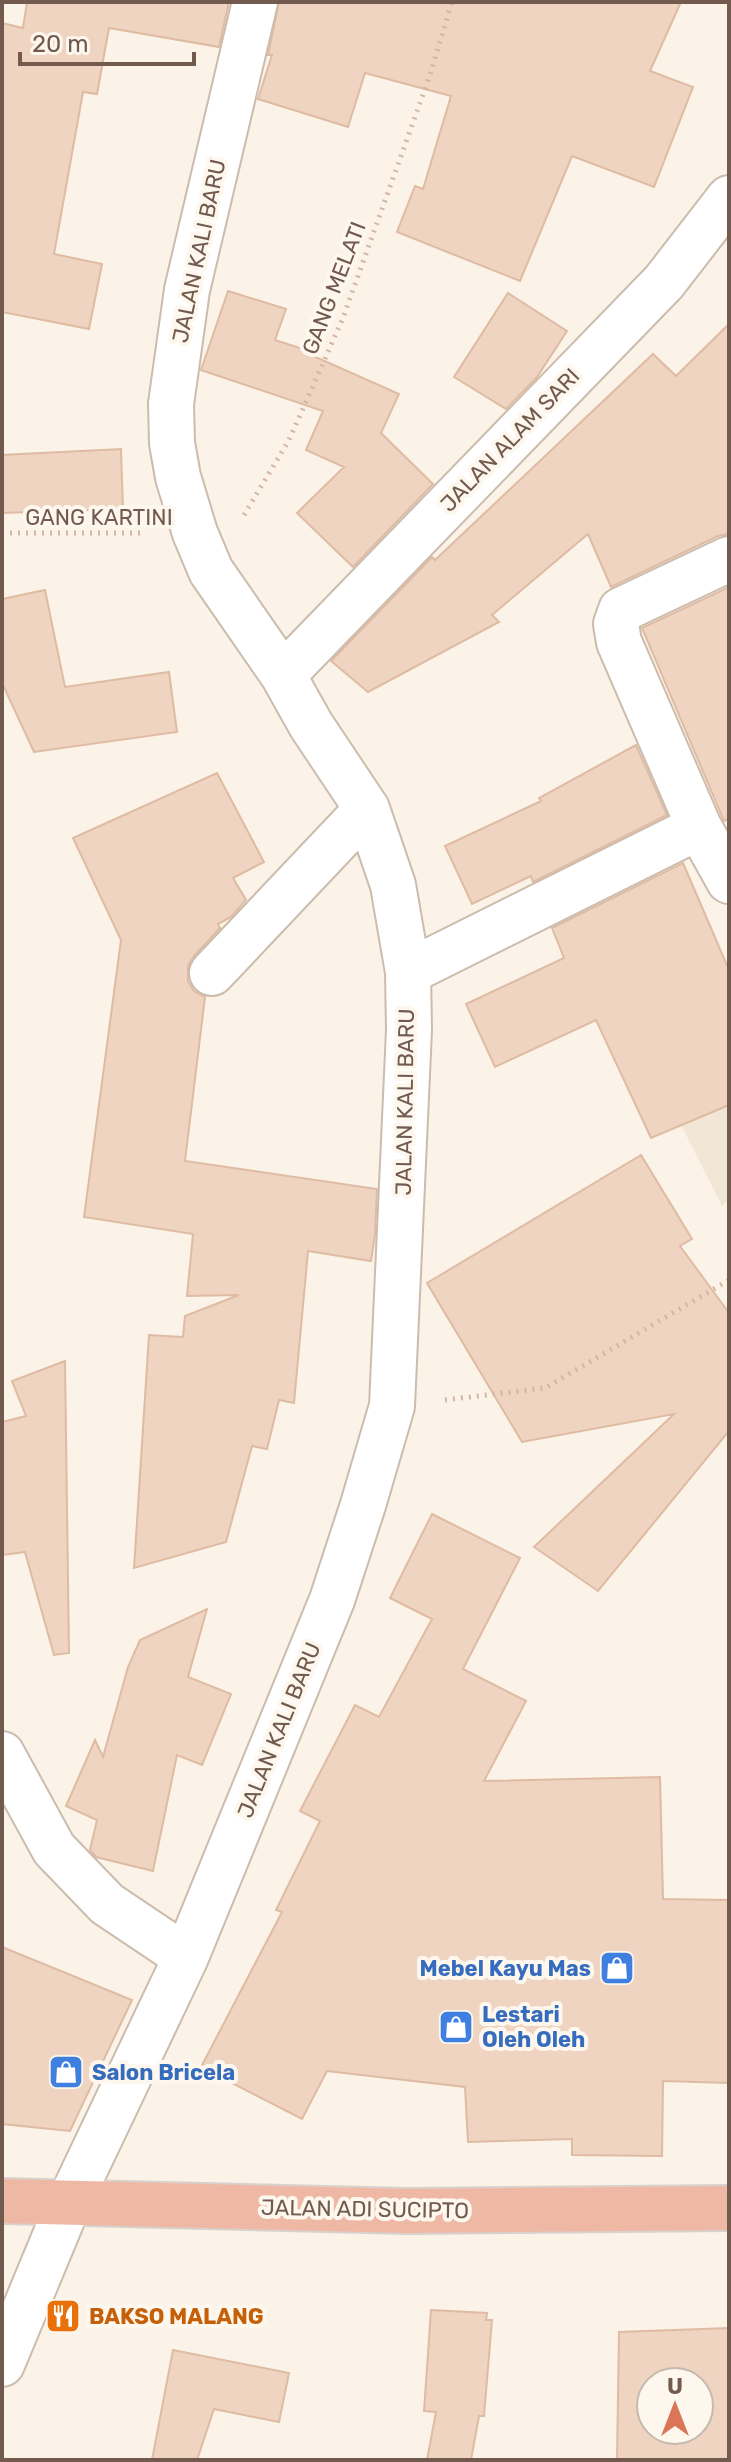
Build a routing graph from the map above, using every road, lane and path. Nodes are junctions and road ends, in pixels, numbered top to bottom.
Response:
1 (255, 2) edge
2 (452, 2) edge
3 (729, 198) edge
4 (2, 533) edge
5 (203, 552) junction
6 (729, 559) edge
7 (283, 675) junction
8 (367, 809) junction
9 (711, 828) edge
10 (729, 881) edge
11 (408, 972) junction
12 (212, 973) dead end
13 (729, 1280) edge
14 (392, 1406) junction
15 (2, 1754) edge
16 (186, 1957) junction
17 (2, 2201) edge
18 (68, 2205) junction
19 (729, 2208) edge
20 (2, 2364) edge

1 - 5 street, JALAN KALI BARU
2 - 5 path, GANG MELATI
3 - 7 street, JALAN ALAM SARI
4 - 5 path, GANG KARTINI
5 - 7 street, JALAN KALI BARU
6 - 9 street
7 - 8 street, JALAN KALI BARU
8 - 11 street, JALAN KALI BARU
8 - 12 street
9 - 10 street
9 - 11 street
11 - 14 street, JALAN KALI BARU
13 - 14 path
14 - 16 street, JALAN KALI BARU
15 - 16 street
16 - 18 street, JALAN KALI BARU
17 - 18 highway, JALAN ADI SUCIPTO
18 - 19 highway, JALAN ADI SUCIPTO
18 - 20 street, JALAN KALI BARU

